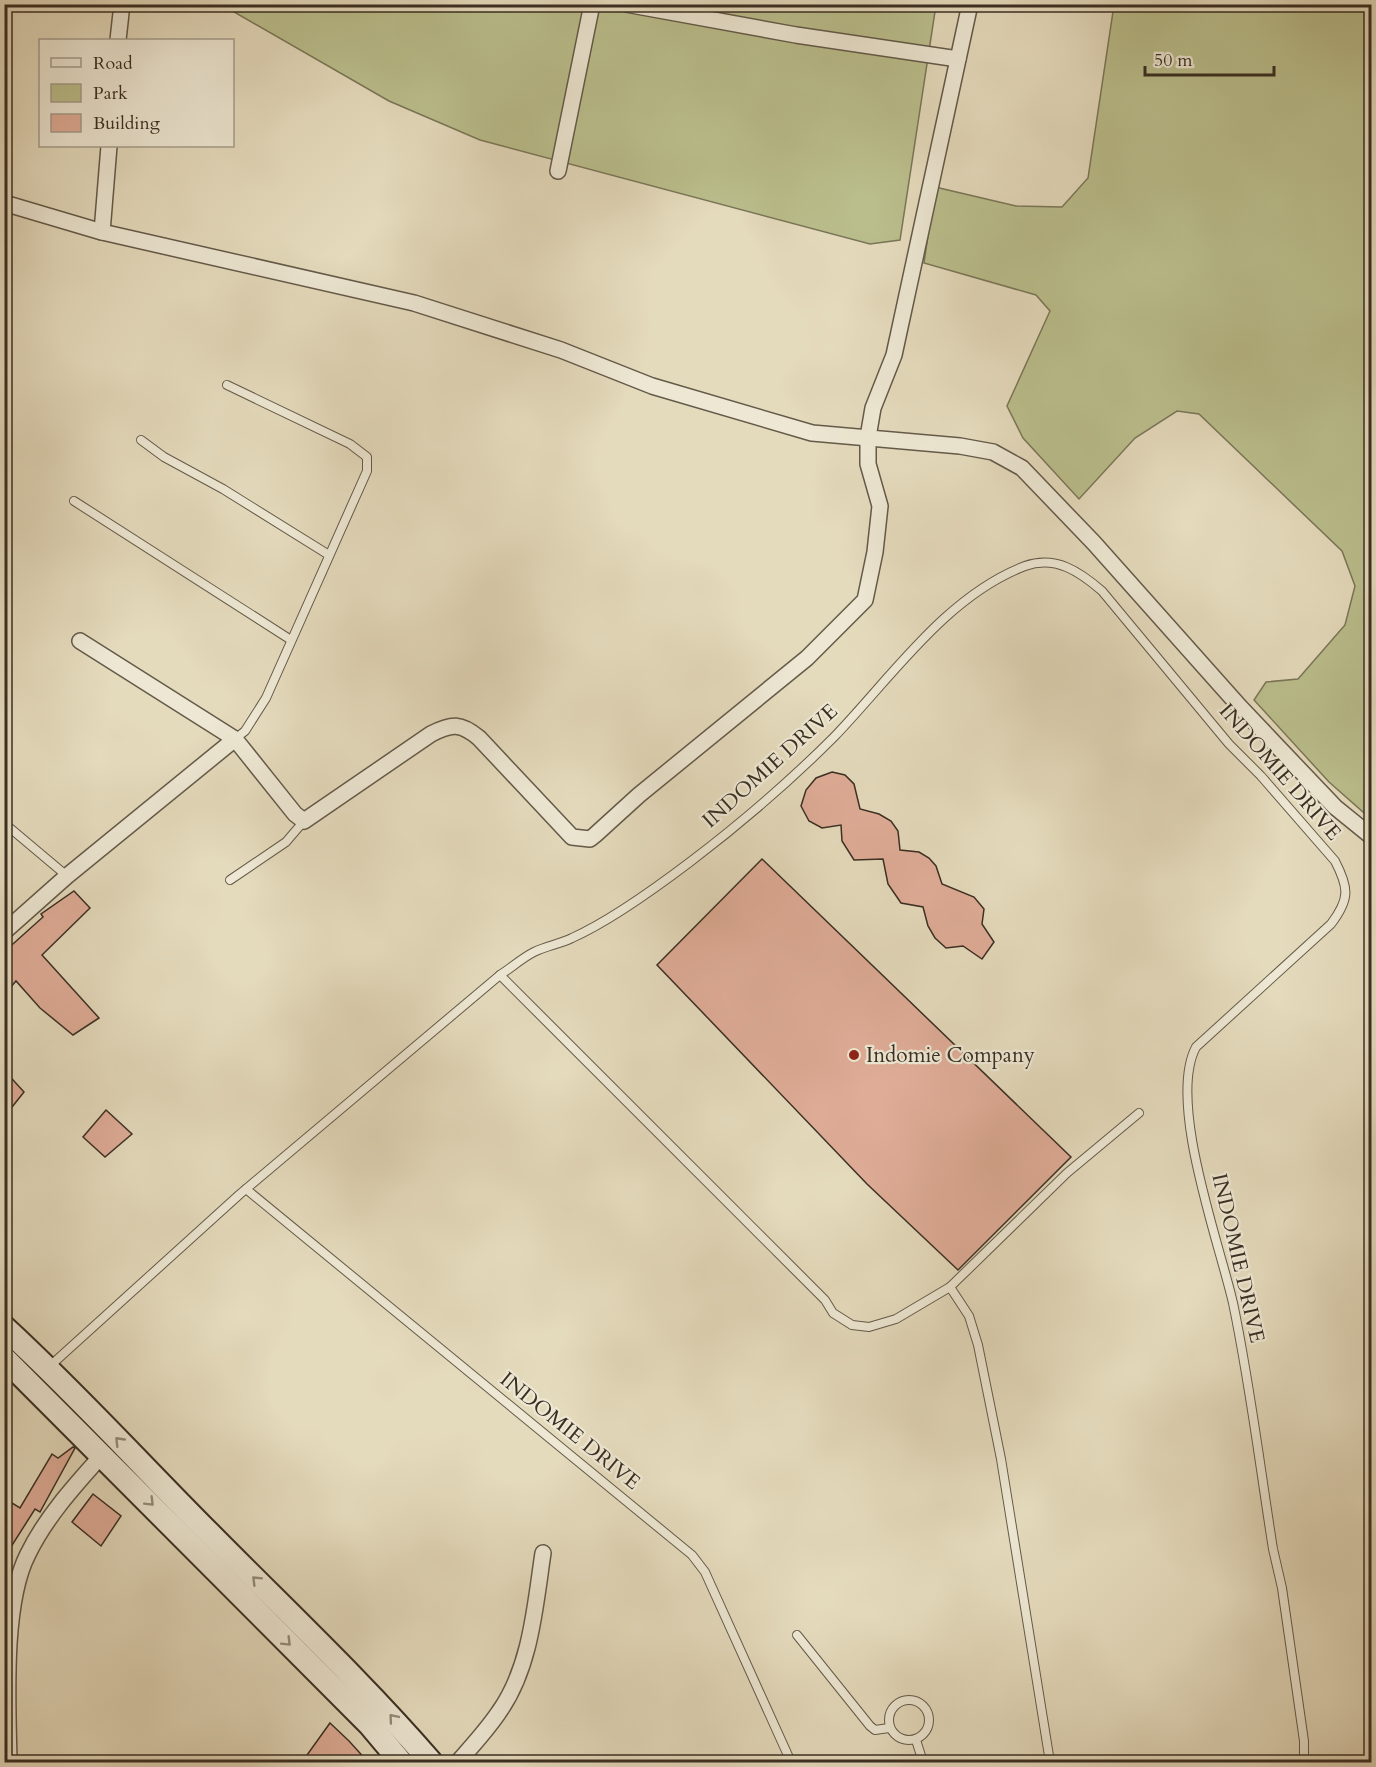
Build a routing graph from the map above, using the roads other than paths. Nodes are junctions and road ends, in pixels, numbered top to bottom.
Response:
1 (122, 4) edge
2 (592, 4) edge
3 (626, 4) edge
4 (970, 4) edge
5 (118, 39) edge
6 (958, 59) junction
7 (109, 147) edge
8 (558, 171) dead end
9 (4, 203) edge
10 (102, 232) junction
11 (227, 385) dead end
12 (868, 437) junction
13 (141, 440) dead end
14 (74, 501) dead end
15 (329, 555) junction
16 (291, 640) junction
17 (80, 641) dead end
18 (235, 740) junction
19 (304, 821) junction
20 (4, 822) edge
21 (1371, 837) edge
22 (67, 876) junction
23 (230, 880) dead end
24 (4, 932) edge
25 (500, 975) junction
26 (1139, 1113) dead end
27 (246, 1189) junction
28 (950, 1287) junction
29 (4, 1327) edge
30 (4, 1358) edge
31 (49, 1368) junction
32 (33, 1385) junction
33 (102, 1455) junction
34 (543, 1553) dead end
35 (797, 1635) dead end
36 (890, 1728) junction
37 (916, 1740) junction
38 (9, 1762) edge
39 (401, 1762) edge
40 (431, 1762) edge
41 (458, 1762) edge
42 (791, 1762) edge
43 (923, 1762) edge
44 (1050, 1762) edge
45 (1304, 1762) edge

1 - 5 street
2 - 8 street
3 - 6 street
4 - 6 street
6 - 12 street
7 - 10 street
9 - 10 street
10 - 12 street
11 - 15 lane
12 - 19 street
12 - 21 street
13 - 15 lane
14 - 16 lane
15 - 16 lane
16 - 18 lane
17 - 18 street
18 - 19 street
18 - 22 street
19 - 23 lane
20 - 22 lane
22 - 24 street
25 - 27 lane, INDOMIE DRIVE
25 - 28 lane
25 - 45 lane, INDOMIE DRIVE
26 - 28 lane
27 - 31 lane, INDOMIE DRIVE
27 - 42 lane, INDOMIE DRIVE
28 - 44 lane
29 - 31 main road
30 - 32 main road
31 - 32 lane, INDOMIE DRIVE
40 -> 31 main road
32 - 33 main road
33 - 38 street
33 -> 39 main road
34 - 41 street
35 - 36 lane
36 - 37 lane
36 - 37 lane
37 - 43 lane

